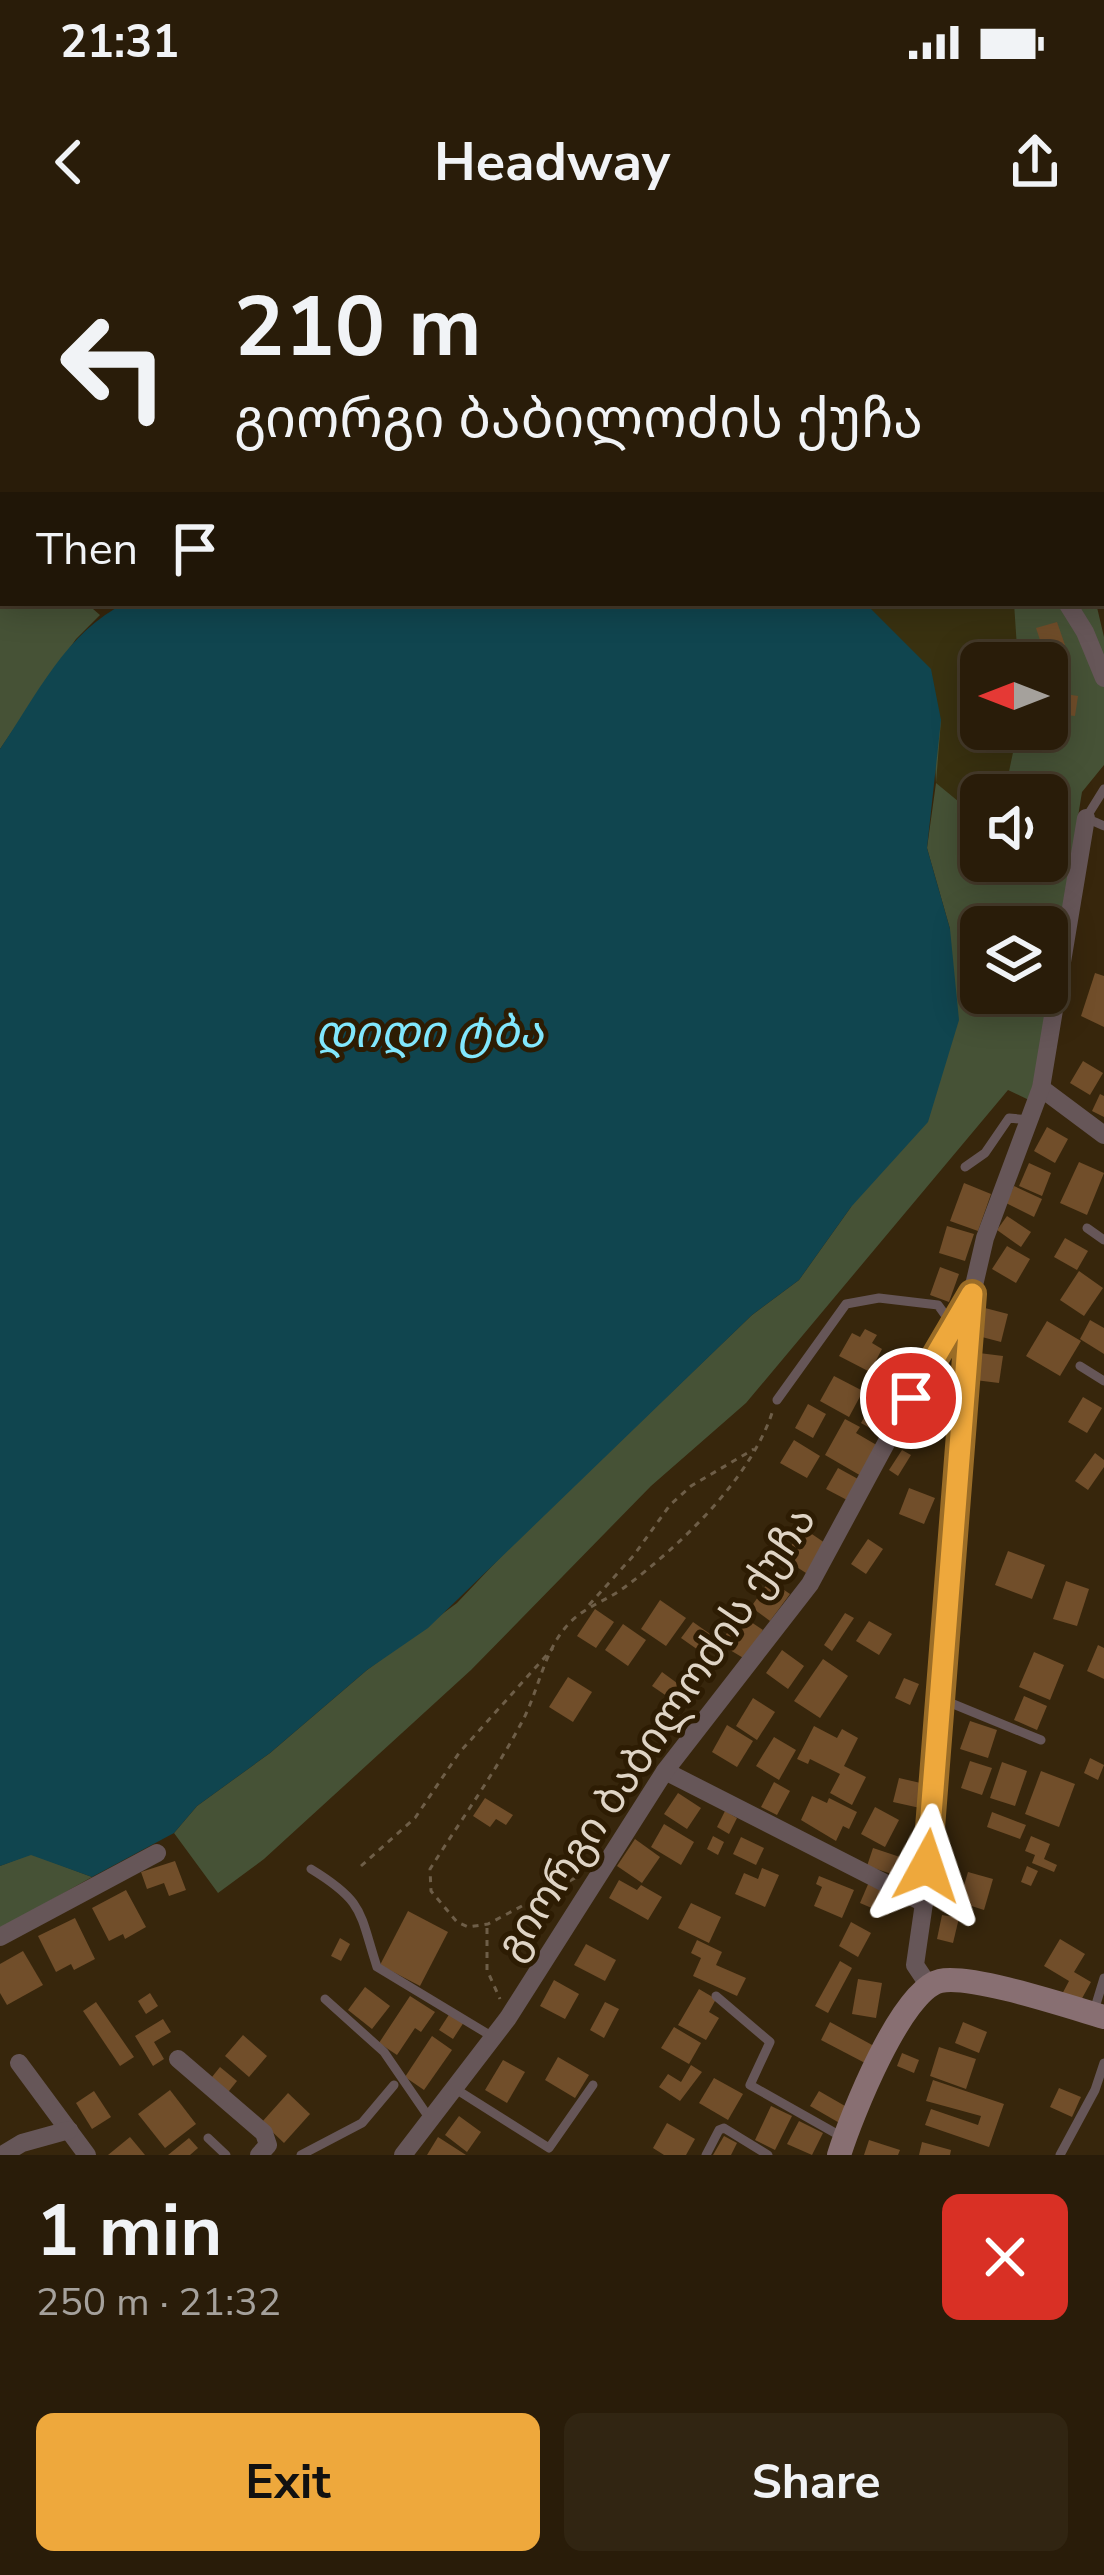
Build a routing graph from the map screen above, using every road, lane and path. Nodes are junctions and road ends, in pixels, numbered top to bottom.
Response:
1 (1068, 606) edge
2 (1104, 678) edge
3 (1104, 789) edge
4 (1095, 822) edge
5 (1041, 1088) junction
6 (1030, 1120) junction
7 (1104, 1135) edge
8 (965, 1167) dead end
9 (1088, 1228) dead end
10 (1104, 1240) edge
11 (972, 1294) junction
12 (951, 1323) junction
13 (1080, 1366) dead end
14 (1104, 1381) edge
15 (776, 1400) joint
16 (759, 1446) junction
17 (588, 1606) junction
18 (554, 1647) junction
19 (941, 1699) junction
20 (1041, 1740) dead end
21 (665, 1772) junction
22 (157, 1853) dead end
23 (608, 1861) junction
24 (361, 1866) dead end
25 (311, 1869) dead end
26 (924, 1903) junction
27 (488, 1924) junction
28 (0, 1936) edge
29 (1104, 1978) edge
30 (929, 1986) junction
31 (716, 1996) dead end
32 (325, 1999) dead end
33 (1099, 2015) edge
34 (508, 2018) junction
35 (493, 2037) junction
36 (178, 2059) dead end
37 (19, 2063) dead end
38 (1104, 2063) edge
39 (394, 2085) dead end
40 (593, 2086) dead end
41 (454, 2087) junction
42 (430, 2120) junction
43 (69, 2130) junction
44 (208, 2138) dead end
45 (842, 2147) edge
46 (2, 2155) edge
47 (87, 2155) edge
48 (226, 2155) edge
49 (259, 2155) edge
50 (301, 2155) edge
51 (403, 2155) edge
52 (706, 2155) edge
53 (768, 2155) edge
54 (1060, 2155) edge

1 - 2 street
3 - 4 lane, გიორგი ბაბილოძის ქუჩა
4 - 5 street, გიორგი ბაბილოძის ქუჩა
5 - 6 street, გიორგი ბაბილოძის ქუჩა
5 - 7 street
6 - 8 lane
6 - 11 street, გიორგი ბაბილოძის ქუჩა
9 - 10 lane
11 - 12 street, გიორგი ბაბილოძის ქუჩა
11 - 19 street
12 - 15 lane
12 - 21 street, გიორგი ბაბილოძის ქუჩა
13 - 14 lane
15 - 16 path
16 - 17 path
16 - 17 path
17 - 18 path
18 - 24 path
18 - 27 path
19 - 20 lane
19 - 26 street
21 - 23 street, გიორგი ბაბილოძის ქუჩა
21 - 26 street
22 - 28 street
23 - 27 path
23 - 34 street, გიორგი ბაბილოძის ქუჩა
25 - 35 lane
26 - 30 street
27 - 34 path
29 - 33 lane
30 - 33 street
30 - 45 street
31 - 45 lane
32 - 42 lane
34 - 35 street, გიორგი ბაბილოძის ქუჩა
35 - 41 street, გიორგი ბაბილოძის ქუჩა
36 - 49 street
37 - 43 street
38 - 54 lane
39 - 50 lane
40 - 41 lane
41 - 42 street, გიორგი ბაბილოძის ქუჩა
42 - 51 street, გიორგი ბაბილოძის ქუჩა
43 - 46 street
43 - 47 street
44 - 48 lane
52 - 53 lane

